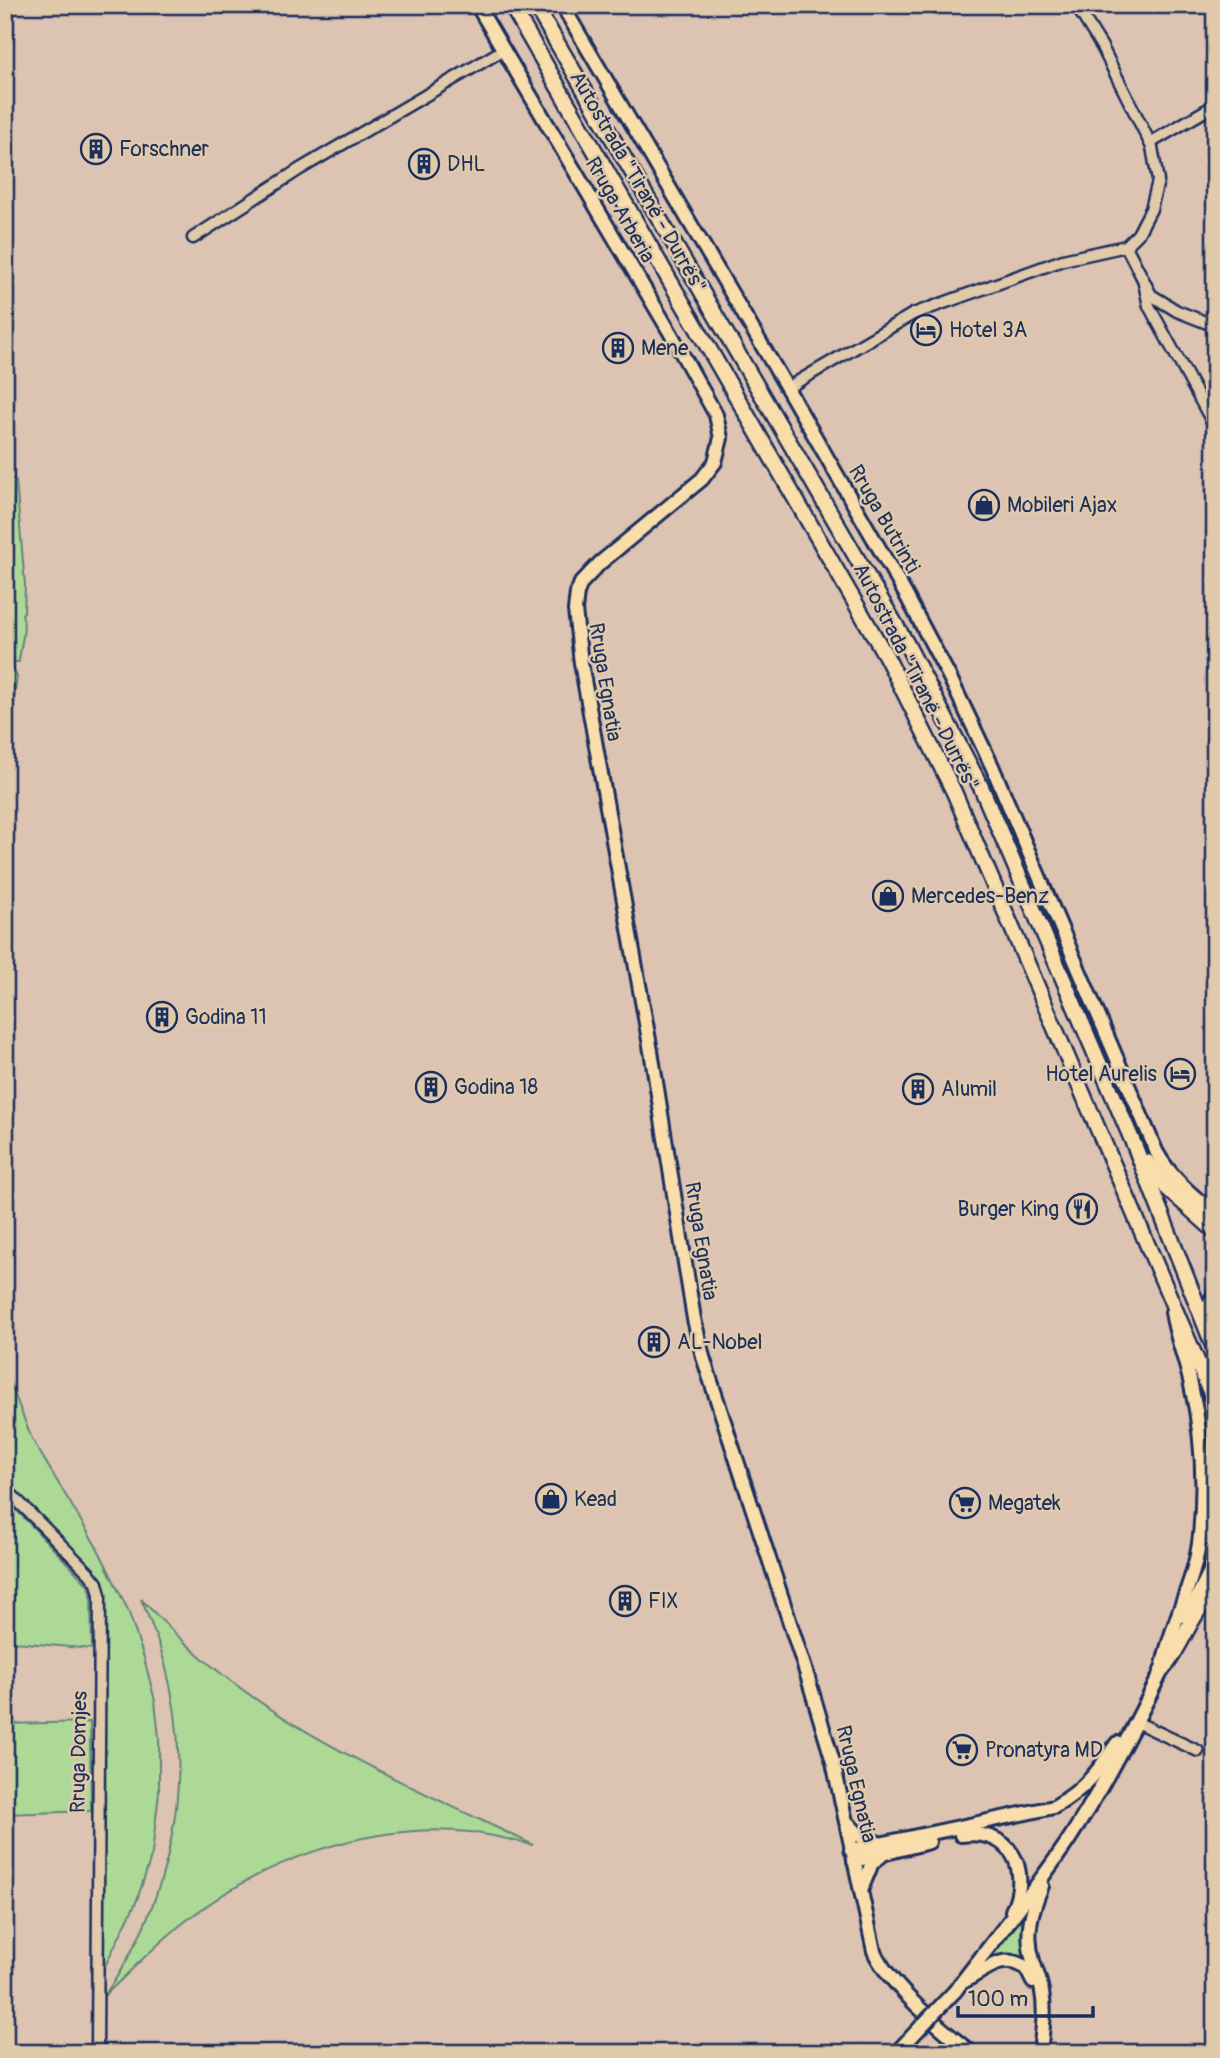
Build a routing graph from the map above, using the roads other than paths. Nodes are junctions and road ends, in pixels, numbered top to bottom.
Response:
1 (477, 5) edge
2 (511, 5) edge
3 (535, 5) edge
4 (562, 5) edge
5 (1076, 5) edge
6 (503, 50) junction
7 (1215, 105) edge
8 (1150, 143) junction
9 (193, 238) dead end
10 (1126, 246) junction
11 (1144, 284) junction
12 (1215, 326) edge
13 (788, 388) junction
14 (1215, 427) edge
15 (721, 438) joint
16 (1135, 1147) junction
17 (1160, 1170) junction
18 (1215, 1214) edge
19 (1215, 1231) edge
20 (1215, 1293) edge
21 (1171, 1301) junction
22 (1206, 1326) junction
23 (1215, 1350) edge
24 (1215, 1403) edge
25 (5, 1488) edge
26 (1215, 1561) edge
27 (1215, 1592) edge
28 (1162, 1670) junction
29 (1136, 1722) junction
30 (1198, 1751) dead end
31 (846, 1822) junction
32 (882, 1849) junction
33 (853, 1855) junction
34 (1050, 1867) junction
35 (861, 1890) junction
36 (1005, 1927) junction
37 (957, 1987) junction
38 (1037, 2051) edge
39 (97, 2053) edge
40 (896, 2053) edge
41 (972, 2053) edge

1 - 6 main road, Rruga Arberia
2 - 21 highway, Autostrada "Tiranë - Durrës"
3 - 16 highway, Autostrada "Tiranë - Durrës"
4 - 13 main road, Rruga Butrinti
5 - 8 street
6 - 9 street
6 - 15 main road, Rruga Arberia
7 - 8 street
8 - 10 street
10 - 11 street
10 - 13 street
11 - 12 street
11 - 14 street
13 - 17 main road, Rruga Butrinti
15 - 31 main road, Rruga Egnatia
16 - 17 highway
16 - 22 highway, Autostrada "Tiranë - Durrës"
17 - 18 main road
17 - 19 highway
20 - 22 main road
21 - 24 highway, Autostrada "Tiranë - Durrës"
21 - 28 main road
22 - 23 highway, Autostrada "Tiranë - Durrës"
25 - 39 street, Rruga Domjes
26 - 28 main road
27 - 28 highway
28 - 29 main road
29 - 30 street
29 - 32 main road
29 - 34 main road
31 - 32 main road
31 - 33 main road, Rruga Egnatia
32 - 33 main road
32 - 35 main road
32 - 36 main road
33 - 35 main road, Rruga Egnatia
34 - 36 main road
34 - 38 main road
35 - 41 main road, Rruga Egnatia
36 - 37 main road
37 - 38 main road
37 - 40 main road, bridge

